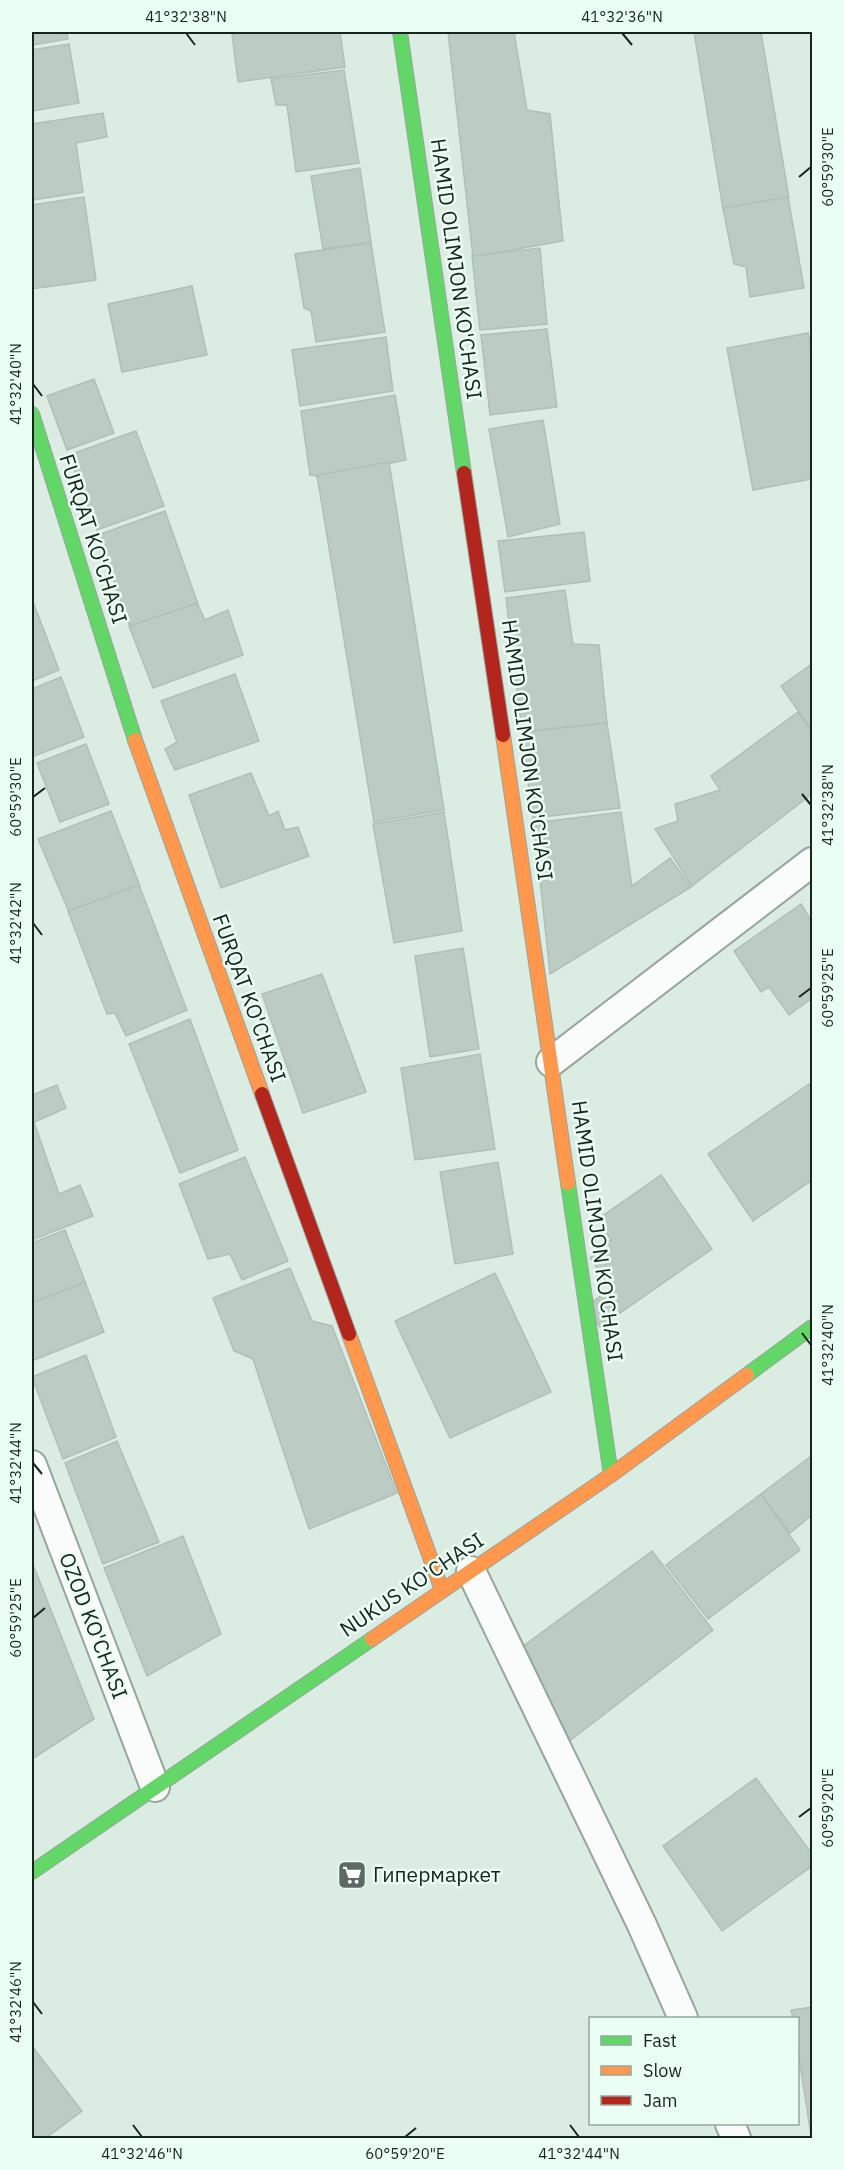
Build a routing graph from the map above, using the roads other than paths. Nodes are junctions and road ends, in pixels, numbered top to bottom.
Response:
1 (400, 32) edge
2 (32, 414) edge
3 (813, 862) edge
4 (551, 1062) junction
5 (813, 1327) edge
6 (32, 1465) edge
7 (611, 1474) junction
8 (471, 1571) junction
9 (442, 1590) junction
10 (155, 1787) junction
11 (32, 1872) edge
12 (682, 2017) edge
13 (730, 2125) edge
14 (736, 2139) edge

1 - 4 street, HAMID OLIMJON KO'CHASI
2 - 9 street, FURQAT KO'CHASI
3 - 4 street
4 - 7 street, HAMID OLIMJON KO'CHASI
5 - 7 street, NUKUS KO'CHASI
6 - 10 street, OZOD KO'CHASI
7 - 8 street, NUKUS KO'CHASI
8 - 9 street, NUKUS KO'CHASI
8 - 12 street
9 - 10 street, NUKUS KO'CHASI
10 - 11 street, NUKUS KO'CHASI
13 - 14 street

